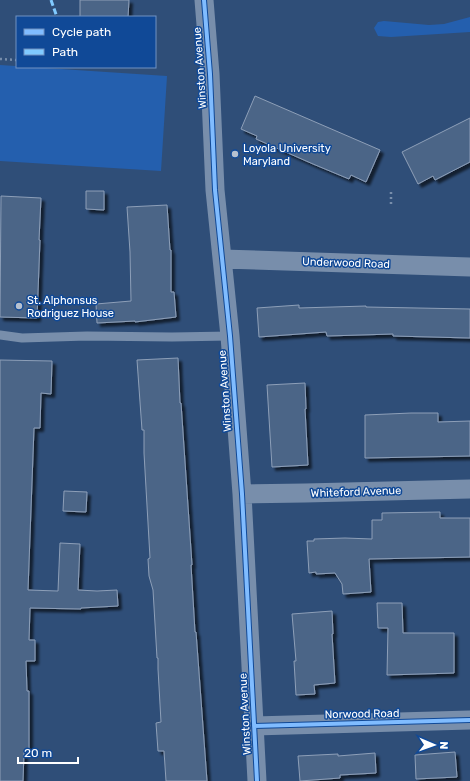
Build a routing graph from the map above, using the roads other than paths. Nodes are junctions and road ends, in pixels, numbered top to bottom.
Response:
1 (204, 0) edge
2 (222, 259) junction
3 (470, 267) edge
4 (0, 335) edge
5 (230, 336) junction
6 (470, 489) edge
7 (242, 494) junction
8 (470, 720) edge
9 (254, 726) junction
10 (257, 781) edge

1 - 2 street, Winston Avenue
2 - 3 street, Underwood Road
2 - 5 street, Winston Avenue
4 - 5 lane
5 - 7 street, Winston Avenue
6 - 7 street, Whiteford Avenue
7 - 9 street, Winston Avenue
8 - 9 street, Norwood Road
9 - 10 street, Winston Avenue

